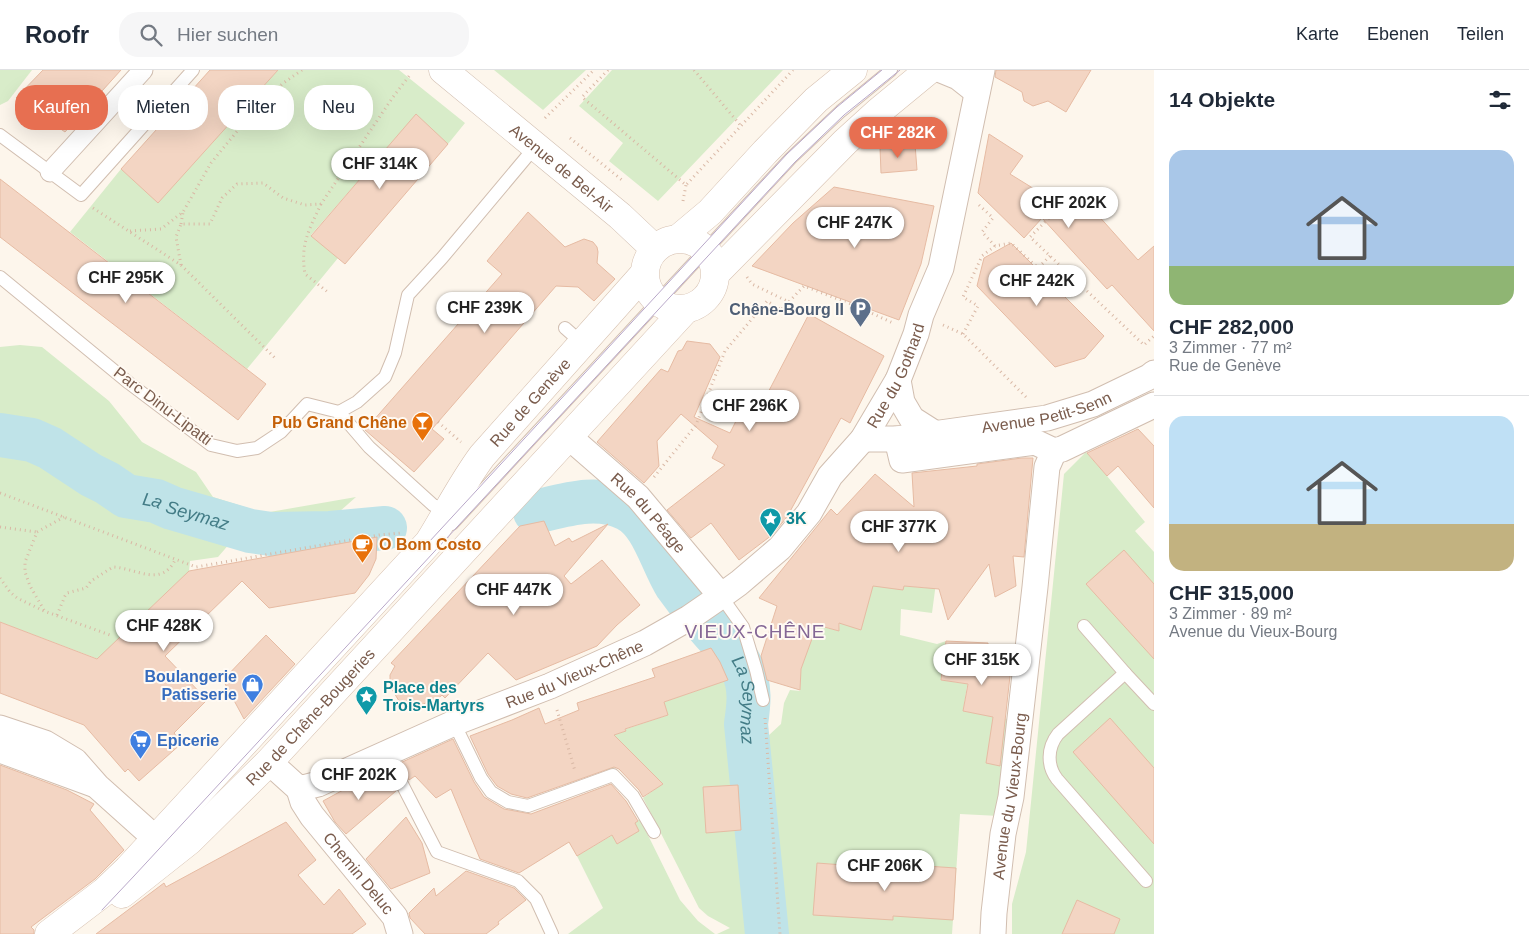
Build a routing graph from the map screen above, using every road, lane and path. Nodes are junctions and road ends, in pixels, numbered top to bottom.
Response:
1 (143, 70) edge
2 (193, 70) edge
3 (302, 70) edge
4 (443, 70) edge
5 (594, 70) edge
6 (608, 70) edge
7 (694, 70) edge
8 (793, 70) edge
9 (852, 70) edge
10 (891, 70) edge
11 (930, 70) edge
12 (941, 70) edge
13 (410, 75) dead end
14 (980, 81) edge
15 (545, 118) dead end
16 (741, 126) junction
17 (565, 134) dead end
18 (0, 135) edge
19 (536, 147) junction
20 (50, 172) junction
21 (622, 180) dead end
22 (1077, 190) dead end
23 (81, 195) junction
24 (977, 203) dead end
25 (321, 204) junction
26 (183, 212) junction
27 (181, 224) junction
28 (129, 231) junction
29 (667, 244) junction
30 (995, 246) junction
31 (1050, 256) junction
32 (711, 261) junction
33 (181, 265) junction
34 (644, 274) junction
35 (0, 277) edge
36 (752, 284) dead end
37 (329, 293) dead end
38 (658, 302) junction
39 (789, 302) junction
40 (686, 310) junction
41 (937, 322) dead end
42 (899, 326) dead end
43 (963, 334) junction
44 (1154, 336) edge
45 (275, 358) dead end
46 (1154, 373) edge
47 (898, 380) junction
48 (1031, 401) dead end
49 (1154, 405) edge
50 (338, 412) junction
51 (438, 422) dead end
52 (934, 433) junction
53 (569, 437) junction
54 (863, 439) junction
55 (897, 439) junction
56 (465, 446) dead end
57 (1054, 451) junction
58 (0, 493) edge
59 (638, 497) junction
60 (483, 500) junction
61 (448, 512) junction
62 (64, 516) junction
63 (0, 527) edge
64 (37, 532) junction
65 (379, 535) dead end
66 (429, 542) junction
67 (175, 560) junction
68 (0, 578) edge
69 (716, 599) junction
70 (44, 611) junction
71 (57, 615) junction
72 (689, 618) joint
73 (1084, 626) dead end
74 (110, 635) dead end
75 (1125, 673) junction
76 (763, 700) joint
77 (1154, 704) edge
78 (557, 708) dead end
79 (454, 723) junction
80 (0, 728) edge
81 (0, 750) edge
82 (386, 754) junction
83 (269, 762) junction
84 (97, 786) junction
85 (580, 787) junction
86 (299, 789) junction
87 (654, 832) dead end
88 (151, 843) junction
89 (1146, 881) dead end
90 (102, 910) junction
91 (50, 934) edge
92 (73, 934) edge
93 (400, 934) edge
94 (552, 934) edge
95 (780, 934) edge
96 (993, 934) edge

1 - 20 street
2 - 23 lane
3 - 26 path
4 - 19 main road, Avenue de Bel-Air
5 - 15 path
6 - 16 path
7 - 16 path
8 - 16 path
9 - 29 main road, Rue de Genève
10 - 32 lane
11 - 32 main road, Rue de Genève
12 - 14 street, Rue du Gothard
13 - 25 path
14 - 47 street, Rue du Gothard
17 - 21 path
18 - 20 lane
19 - 29 main road, Avenue de Bel-Air
19 - 50 lane
20 - 23 lane
22 - 31 path
23 - 28 path
24 - 30 path
25 - 27 path
25 - 37 path
26 - 27 path
26 - 28 path
27 - 33 path
28 - 33 path
29 - 32 main road
29 - 34 main road, Rue de Genève
30 - 31 path
30 - 43 path
31 - 44 path
32 - 38 lane
32 - 40 main road, Rue de Genève
33 - 45 path
34 - 38 main road
34 - 60 main road, Rue de Genève
35 - 50 lane, Parc Dinu-Lipatti
36 - 39 path
38 - 40 main road
38 - 60 lane
39 - 42 path
39 - 59 path
40 - 53 main road, Rue de Genève
41 - 43 path
43 - 48 path
46 - 52 street, Avenue Petit-Senn
47 - 52 street
47 - 54 street, Rue du Gothard
49 - 57 street, Avenue Petit-Senn
50 - 61 lane
51 - 56 path
52 - 55 street, Avenue Petit-Senn
53 - 59 street, Rue du Péage
53 - 60 main road, Rue de Genève
54 - 55 street, Avenue Petit-Senn
54 - 69 street, Rue du Gothard
55 - 57 street, Avenue Petit-Senn
57 - 96 street, Avenue du Vieux-Bourg
58 - 62 path
59 - 69 street, Rue du Péage
60 - 61 main road, Rue de Genève
60 - 66 lane
60 - 83 main road, Rue de Chêne-Bougeries
61 - 66 main road, Rue de Genève
62 - 64 path
62 - 67 path
63 - 64 path
64 - 70 path
65 - 67 path
66 - 88 main road, Rue de Genève
67 - 71 path
68 - 70 path
69 - 72 street, Rue du Gothard
69 - 76 lane
70 - 71 path
71 - 74 path
72 - 79 street, Rue du Vieux-Chêne
73 - 75 lane
75 - 77 lane
75 - 89 lane
76 - 95 path
78 - 85 path
79 - 82 street, Rue du Vieux-Chêne
79 - 85 lane
80 - 84 street
81 - 84 street
82 - 86 street, Rue du Vieux-Chêne
82 - 94 lane
83 - 86 street
83 - 90 main road, Rue de Chêne-Bougeries
84 - 88 street
85 - 87 lane
86 - 93 street, Chemin Deluc
88 - 90 lane
88 - 91 main road, Rue de Genève
90 - 92 main road, Rue de Chêne-Bougeries

